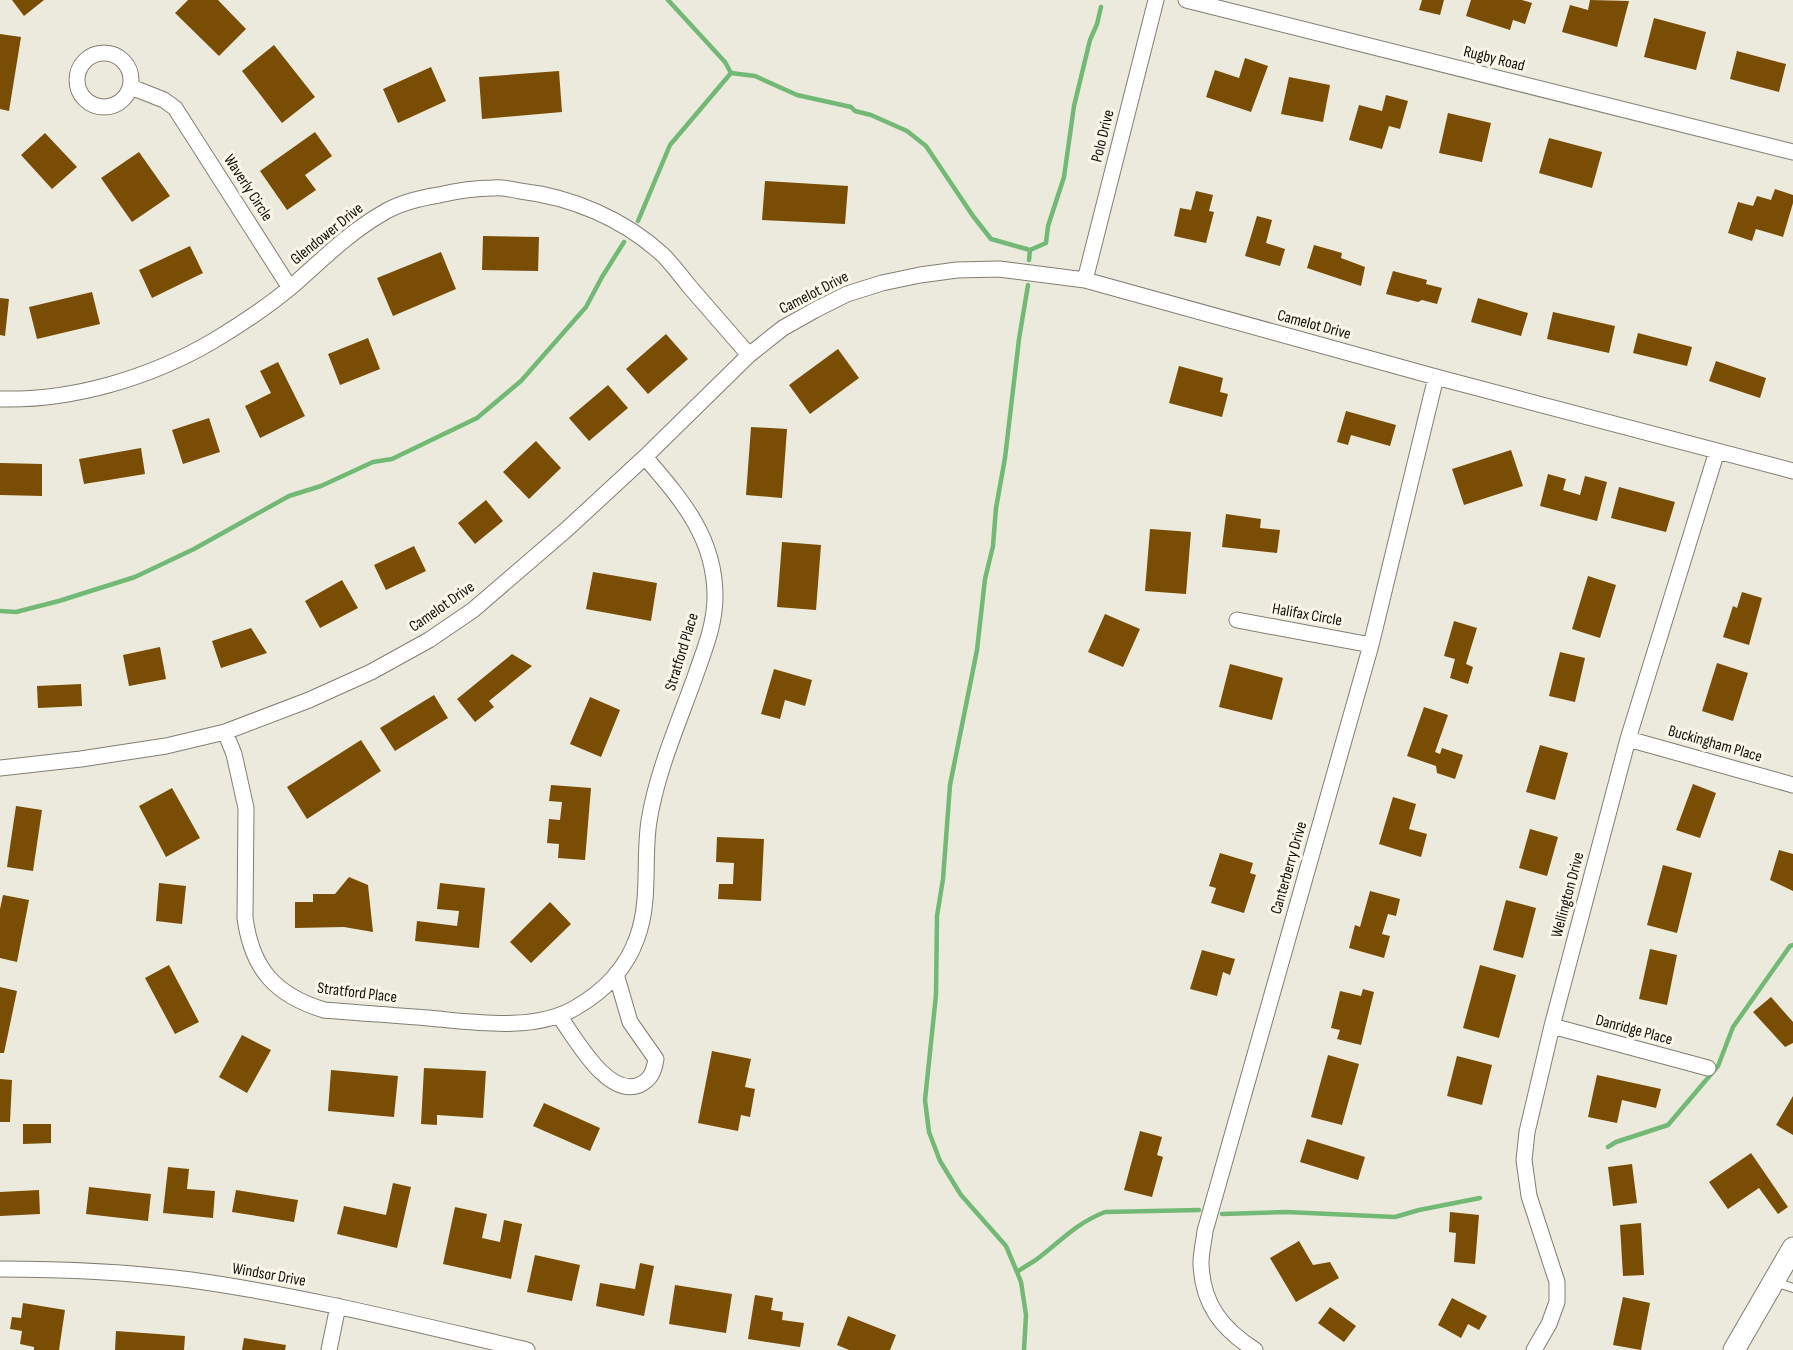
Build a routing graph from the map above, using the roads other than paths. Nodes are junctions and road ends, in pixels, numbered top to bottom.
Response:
1 (1156, 0) edge
2 (1186, 0) edge
3 (131, 87) dead end
4 (1793, 152) edge
5 (1085, 280) junction
6 (290, 288) junction
7 (748, 355) junction
8 (1436, 377) junction
9 (0, 399) edge
10 (1717, 451) junction
11 (645, 458) junction
12 (1793, 471) edge
13 (1237, 620) dead end
14 (1371, 645) junction
15 (225, 732) junction
16 (1628, 739) junction
17 (0, 768) edge
18 (1793, 785) edge
19 (616, 974) junction
20 (559, 1016) junction
21 (1552, 1026) junction
22 (1708, 1068) dead end
23 (1793, 1248) edge
24 (0, 1269) edge
25 (1783, 1285) edge
26 (338, 1306) junction
27 (329, 1350) edge
28 (526, 1350) edge
29 (1255, 1350) edge
30 (1534, 1350) edge
31 (1734, 1350) edge

1 - 5 street, Polo Drive
2 - 4 street, Rugby Road
3 - 6 street, Waverly Circle
5 - 7 street, Camelot Drive
5 - 8 street, Camelot Drive
6 - 7 street, Glendower Drive
6 - 9 street, Glendower Drive
7 - 11 street, Camelot Drive
8 - 10 street, Camelot Drive
8 - 14 street, Canterberry Drive
10 - 12 street, Camelot Drive
10 - 16 street, Wellington Drive
11 - 15 street, Camelot Drive
11 - 19 street, Stratford Place
13 - 14 street, Halifax Circle
14 - 29 street, Canterberry Drive
15 - 17 street, Camelot Drive
15 - 20 street, Stratford Place
16 - 18 street, Buckingham Place
16 - 21 street, Wellington Drive
19 - 20 street, Stratford Place
19 - 20 street
21 - 22 street, Danridge Place
21 - 30 street, Wellington Drive
23 - 25 street
24 - 26 street, Windsor Drive
25 - 31 street
26 - 27 street
26 - 28 street, Windsor Drive

